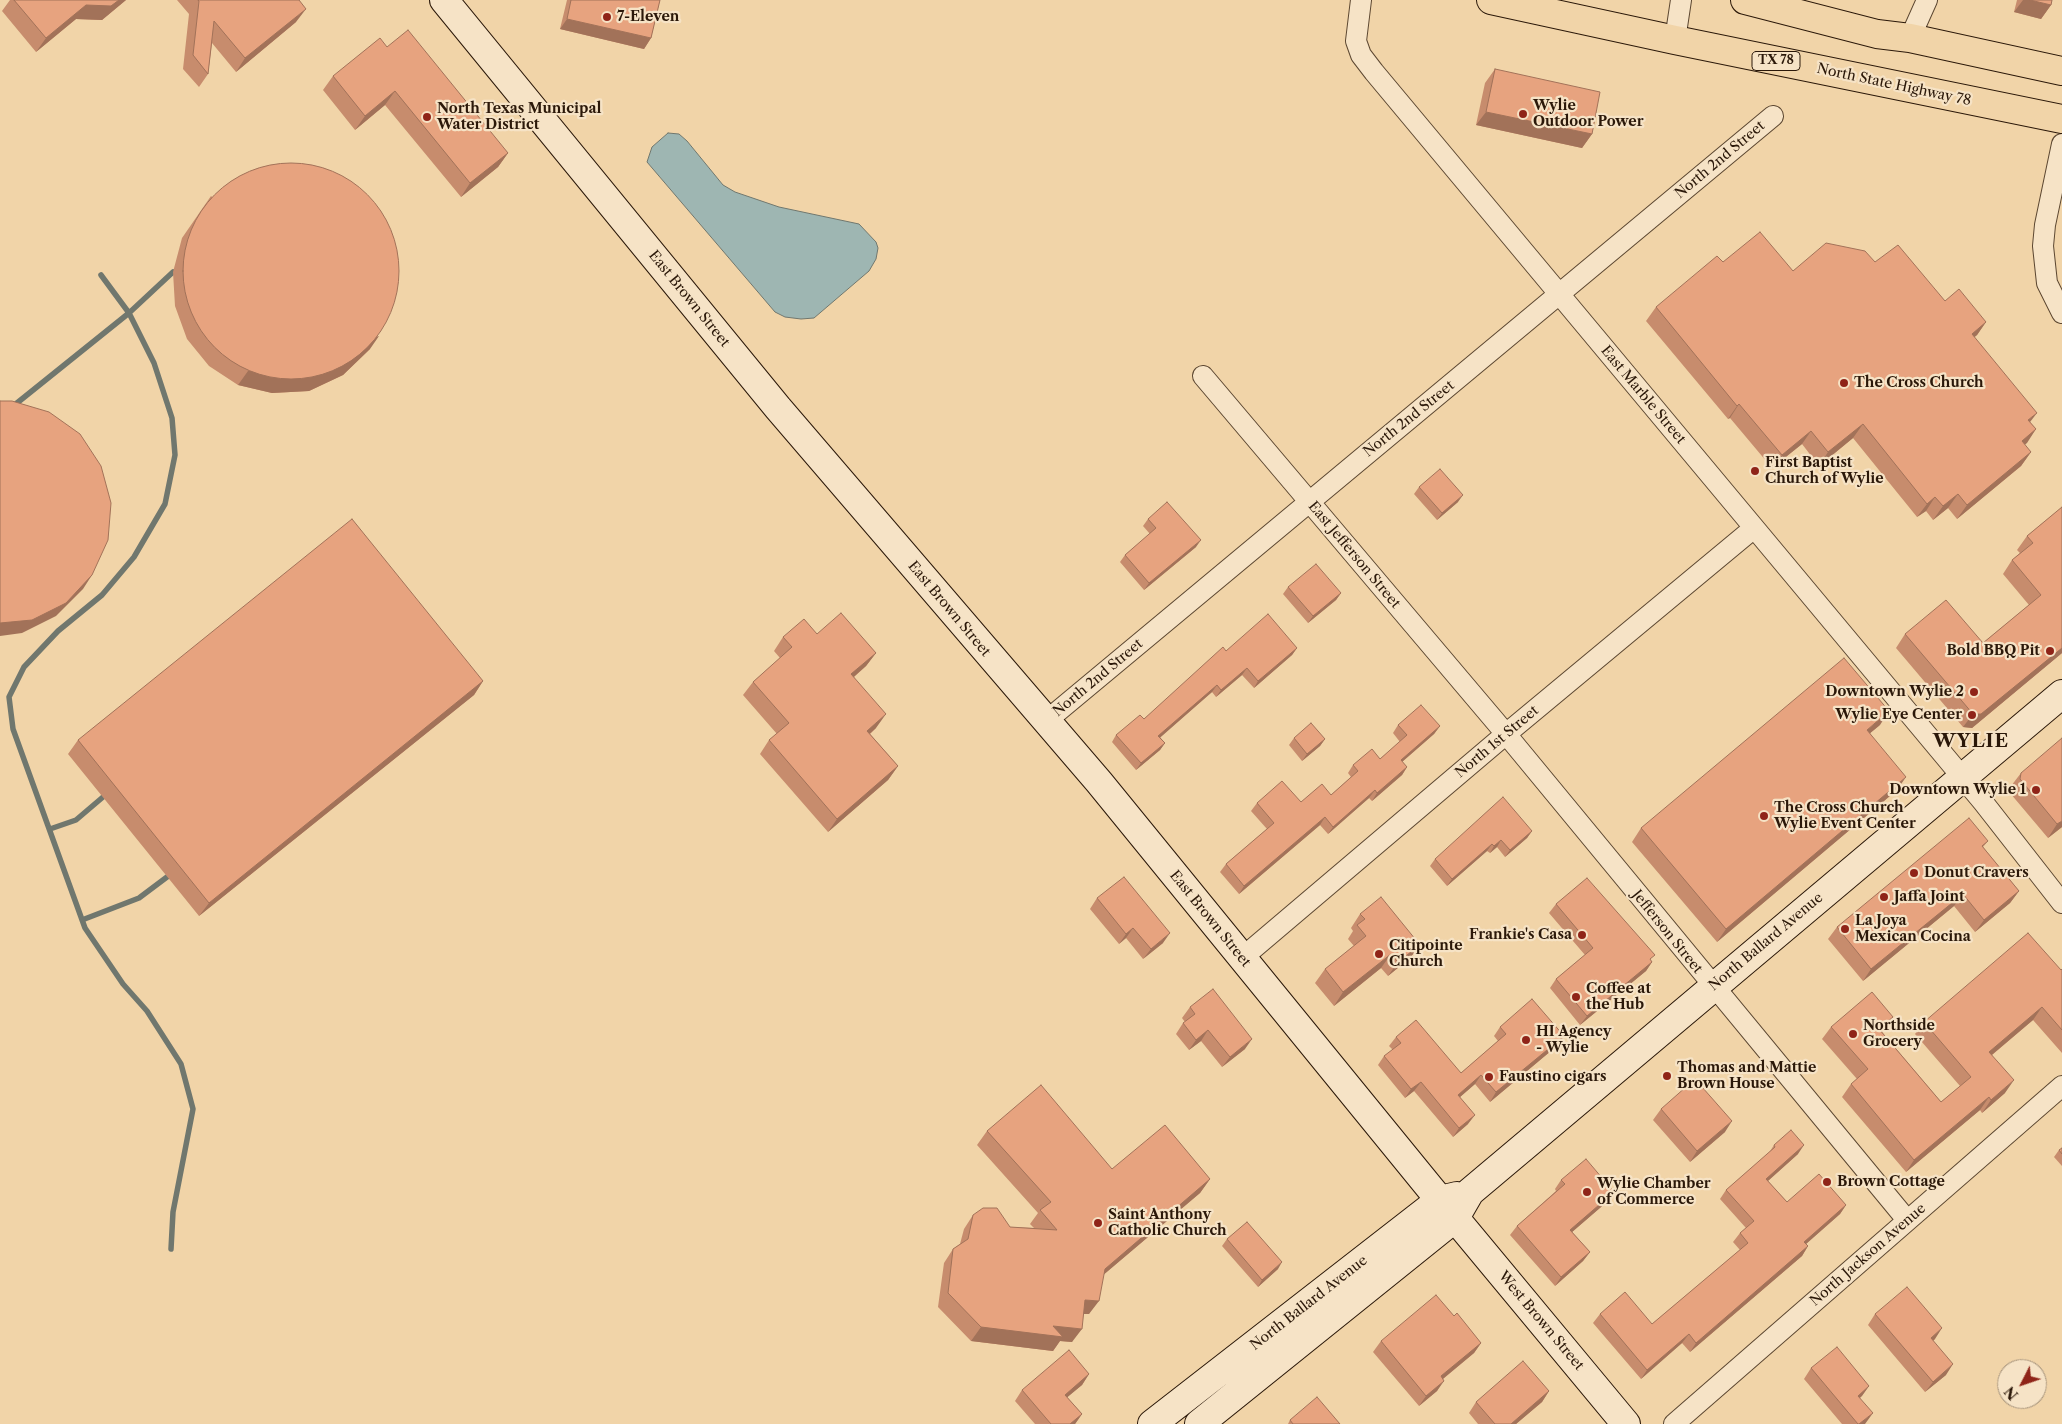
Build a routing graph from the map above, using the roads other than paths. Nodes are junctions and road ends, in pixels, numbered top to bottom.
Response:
1 (444, 0) edge
2 (1361, 0) edge
3 (1491, 0) edge
4 (1681, 0) edge
5 (1745, 0) edge
6 (1927, 0) edge
7 (1910, 38) junction
8 (1675, 40) junction
9 (2062, 70) edge
10 (1773, 116) dead end
11 (2062, 119) edge
12 (2062, 144) edge
13 (1560, 295) junction
14 (2062, 314) edge
15 (1203, 376) dead end
16 (1309, 501) junction
17 (1754, 528) junction
18 (2062, 694) edge
19 (1045, 722) junction
20 (1506, 734) junction
21 (1962, 776) junction
22 (2062, 903) edge
23 (1242, 958) junction
24 (1712, 987) junction
25 (2062, 1086) edge
26 (1448, 1209) junction
27 (1907, 1220) junction
28 (1152, 1424) edge
29 (1199, 1424) edge
30 (1626, 1424) edge
31 (1674, 1424) edge

1 - 19 main road, East Brown Street
2 - 13 street, East Marble Street
3 - 8 main road, North State Highway 78 / TX 78
4 - 8 street
5 - 7 main road
6 - 7 street
7 - 9 main road
8 - 11 main road, North State Highway 78 / TX 78
10 - 13 street, North 2nd Street
12 - 14 street
13 - 16 street, North 2nd Street
13 - 17 street, East Marble Street
15 - 16 street, East Jefferson Street
16 - 19 street, North 2nd Street
16 - 20 street, East Jefferson Street
17 - 20 street, North 1st Street
17 - 21 street, East Marble Street
18 - 21 main road, North Ballard Avenue
19 - 23 main road, East Brown Street
20 - 23 street, North 1st Street
20 - 24 street, Jefferson Street
21 - 22 street, East Marble Street
21 - 24 main road, North Ballard Avenue
23 - 26 main road, East Brown Street
24 - 26 main road, North Ballard Avenue
24 - 27 street, Jefferson Street
25 - 27 street, North Jackson Avenue
26 - 28 main road, North Ballard Avenue
26 - 29 main road, North Ballard Avenue
26 - 30 main road, West Brown Street
27 - 31 street, North Jackson Avenue

